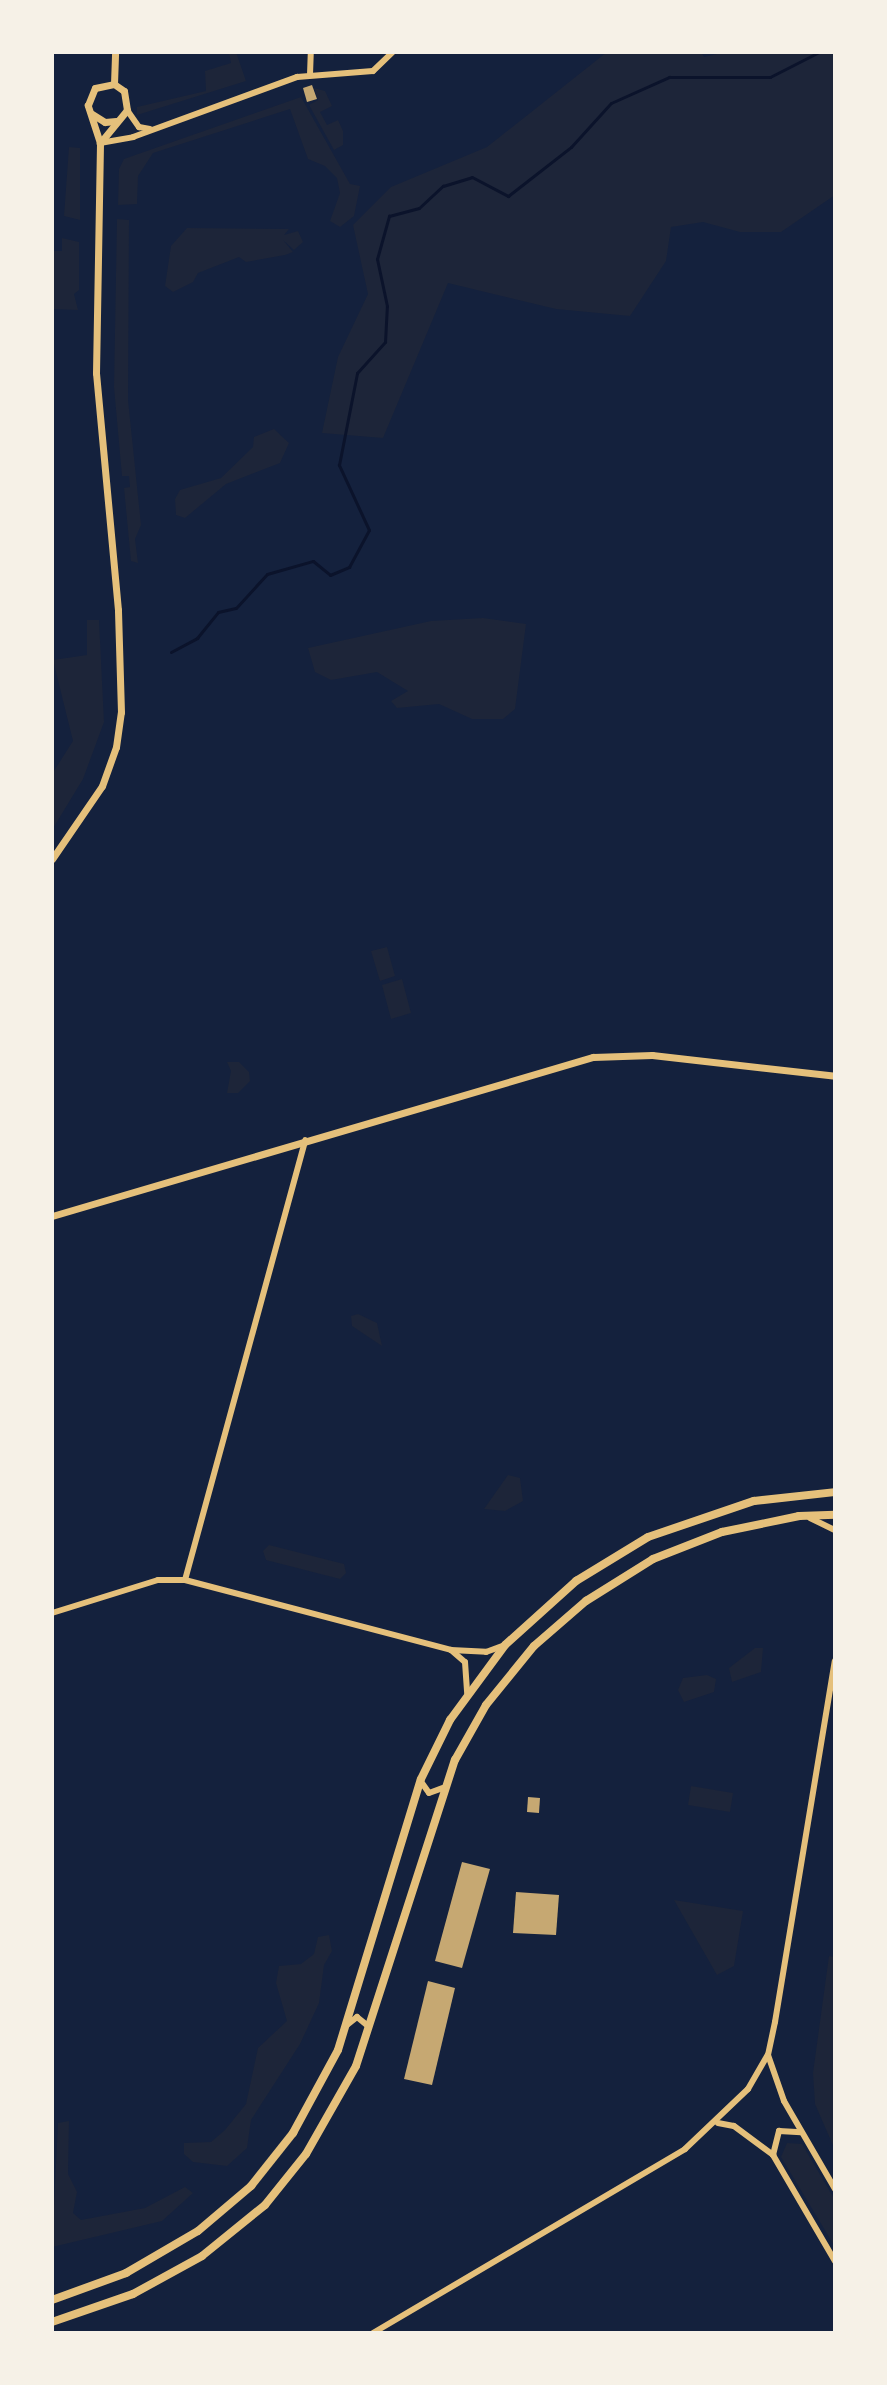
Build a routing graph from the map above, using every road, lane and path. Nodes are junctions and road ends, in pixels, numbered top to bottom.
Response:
1 (115, 52) edge
2 (311, 52) edge
3 (393, 52) edge
4 (310, 75) junction
5 (114, 84) junction
6 (127, 110) junction
7 (90, 111) junction
8 (118, 120) junction
9 (153, 130) junction
10 (100, 143) junction
11 (52, 859) edge
12 (835, 1076) edge
13 (305, 1140) junction
14 (52, 1216) edge
15 (835, 1492) edge
16 (835, 1515) edge
17 (799, 1516) junction
18 (835, 1530) edge
19 (185, 1580) junction
20 (52, 1613) edge
21 (505, 1645) junction
22 (451, 1650) junction
23 (835, 1661) edge
24 (467, 1693) junction
25 (421, 1779) junction
26 (443, 1788) junction
27 (345, 2027) junction
28 (368, 2034) junction
29 (768, 2055) junction
30 (718, 2123) junction
31 (802, 2132) junction
32 (773, 2155) junction
33 (835, 2189) edge
34 (835, 2261) edge
35 (52, 2300) edge
36 (53, 2321) edge
37 (373, 2333) edge

1 - 5 street
2 - 4 street
3 - 4 street
4 - 9 street
5 - 6 street
5 - 7 street
6 - 8 street
6 - 9 street
7 - 8 street
7 - 10 street
8 - 10 street
9 - 10 street
10 - 11 street
12 - 13 street
13 - 14 street
13 - 19 street
15 - 21 main road
16 - 17 main road
17 - 18 street
17 - 26 main road
19 - 20 street
19 - 22 street
21 - 22 street
21 - 24 main road
22 - 24 street
23 - 29 street
24 - 25 main road
25 - 26 street
25 - 27 main road
26 - 28 main road
27 - 28 street
27 - 35 main road
28 - 36 main road
29 - 30 street
29 - 31 street
30 - 32 street
30 - 37 street
31 - 32 street
31 - 33 street
32 - 34 street

